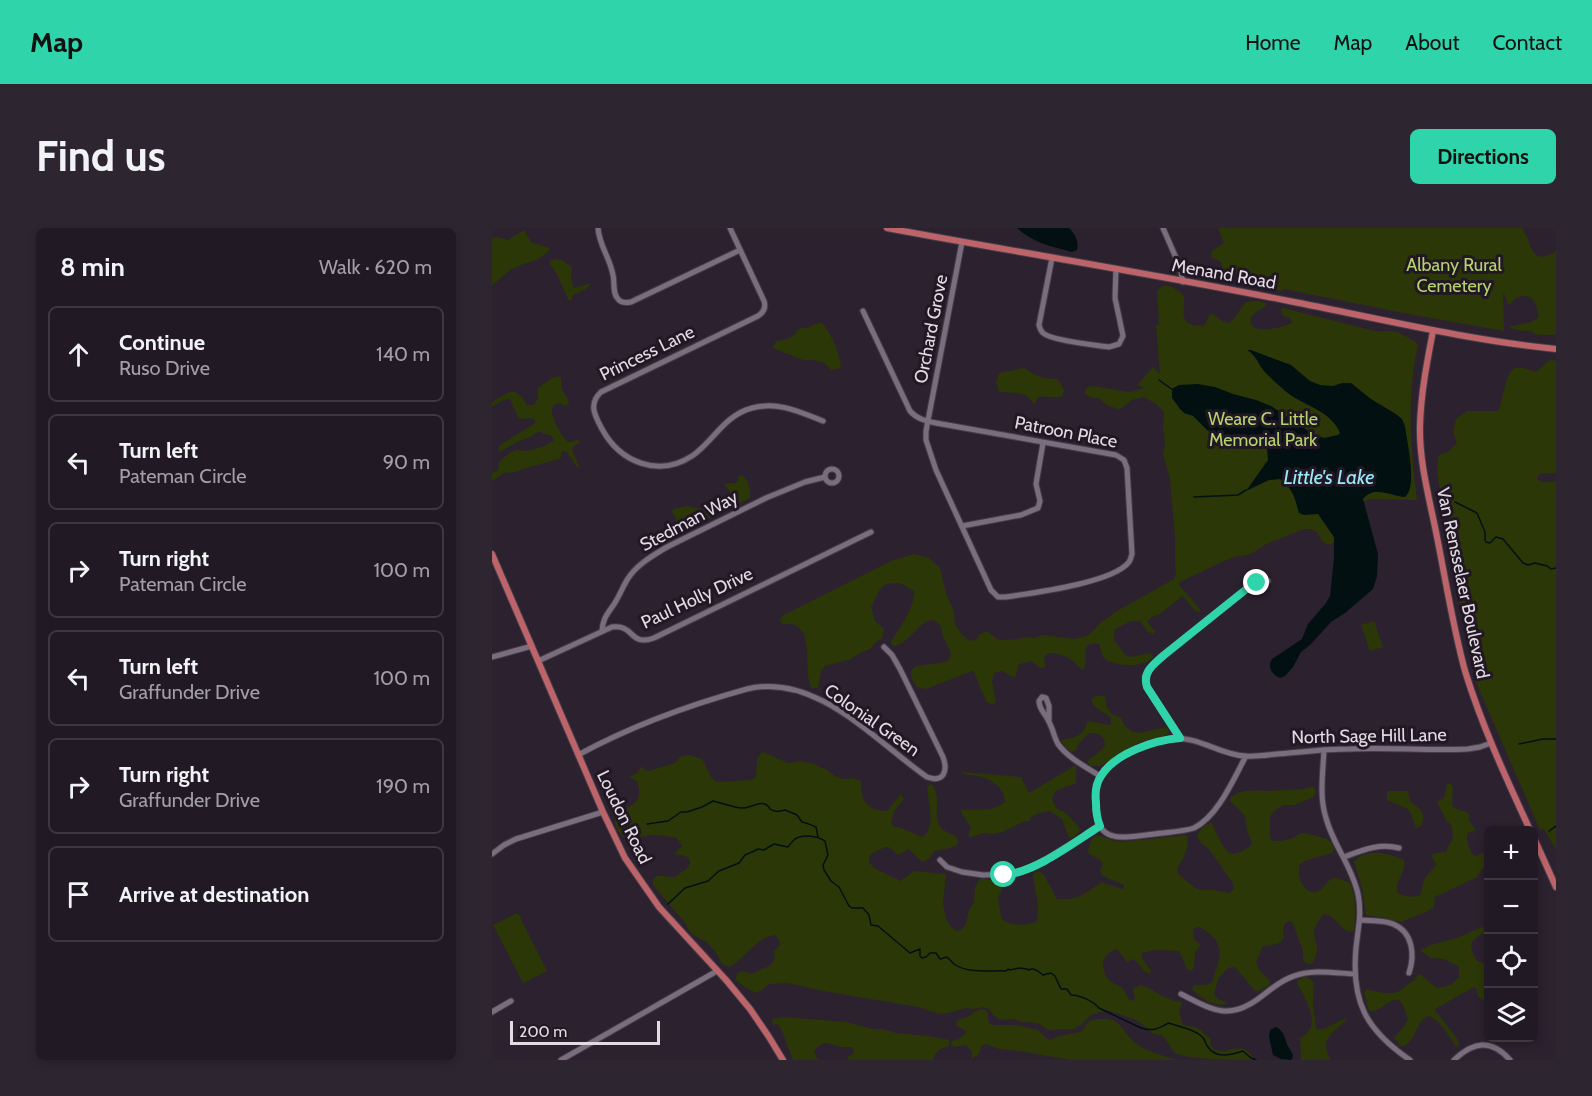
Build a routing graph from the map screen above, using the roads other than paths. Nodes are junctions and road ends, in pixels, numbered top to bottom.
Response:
1 (598, 228) edge
2 (730, 228) edge
3 (887, 228) edge
4 (1163, 228) edge
5 (962, 242) junction
6 (740, 250) junction
7 (1052, 258) junction
8 (1116, 269) junction
9 (1183, 282) junction
10 (863, 311) dead end
11 (1433, 331) junction
12 (1556, 349) edge
13 (823, 421) dead end
14 (928, 422) junction
15 (1043, 443) junction
16 (825, 477) dead end
17 (962, 526) junction
18 (871, 532) dead end
19 (492, 554) edge
20 (1268, 581) dead end
21 (602, 631) junction
22 (531, 646) junction
23 (884, 647) dead end
24 (492, 657) edge
25 (538, 661) junction
26 (1049, 720) dead end
27 (1180, 738) junction
28 (1491, 743) junction
29 (1324, 750) junction
30 (578, 754) junction
31 (1246, 756) junction
32 (1100, 776) junction
33 (603, 812) junction
34 (1100, 826) junction
35 (1528, 826) edge
36 (1399, 848) dead end
37 (1538, 849) edge
38 (492, 854) edge
39 (1344, 856) junction
40 (940, 860) dead end
41 (1556, 887) edge
42 (1360, 920) junction
43 (717, 971) junction
44 (1408, 973) dead end
45 (1354, 974) junction
46 (1181, 994) dead end
47 (511, 1001) dead end
48 (492, 1012) edge
49 (561, 1060) edge
50 (783, 1060) edge
51 (1410, 1060) edge
52 (1454, 1060) edge
53 (1510, 1060) edge

1 - 6 street
2 - 6 street, Princess Lane
3 - 5 main road, Menand Road
4 - 9 street
5 - 7 main road, Menand Road
5 - 14 street, Orchard Grove
6 - 13 street, Princess Lane
7 - 8 main road, Menand Road
7 - 8 street
8 - 9 main road, Menand Road
9 - 11 main road, Menand Road
10 - 14 street
11 - 12 main road, Menand Road
11 - 28 main road, Van Rensselaer Boulevard
14 - 15 street, Patroon Place
14 - 17 street, Patroon Place
15 - 17 street
15 - 17 street, Patroon Place
16 - 21 street, Stedman Way
18 - 21 street, Paul Holly Drive
19 - 22 main road, Loudon Road
20 - 27 street
21 - 25 street, Paul Holly Drive
22 - 24 street
22 - 25 main road, Loudon Road
23 - 30 street, Colonial Green
25 - 30 main road, Loudon Road
26 - 32 street
27 - 31 street, North Sage Hill Lane
27 - 32 street
28 - 29 street, North Sage Hill Lane
28 - 35 main road, Van Rensselaer Boulevard
29 - 31 street, North Sage Hill Lane
29 - 39 street
30 - 33 main road, Loudon Road
31 - 34 street
32 - 34 street
33 - 38 street
33 - 43 main road, Loudon Road
34 - 40 street
36 - 39 street
37 - 41 main road
39 - 42 street
42 - 44 street
42 - 45 street
43 - 49 street
43 - 50 main road, Loudon Road
45 - 46 street
45 - 51 street
47 - 48 street
52 - 53 street

